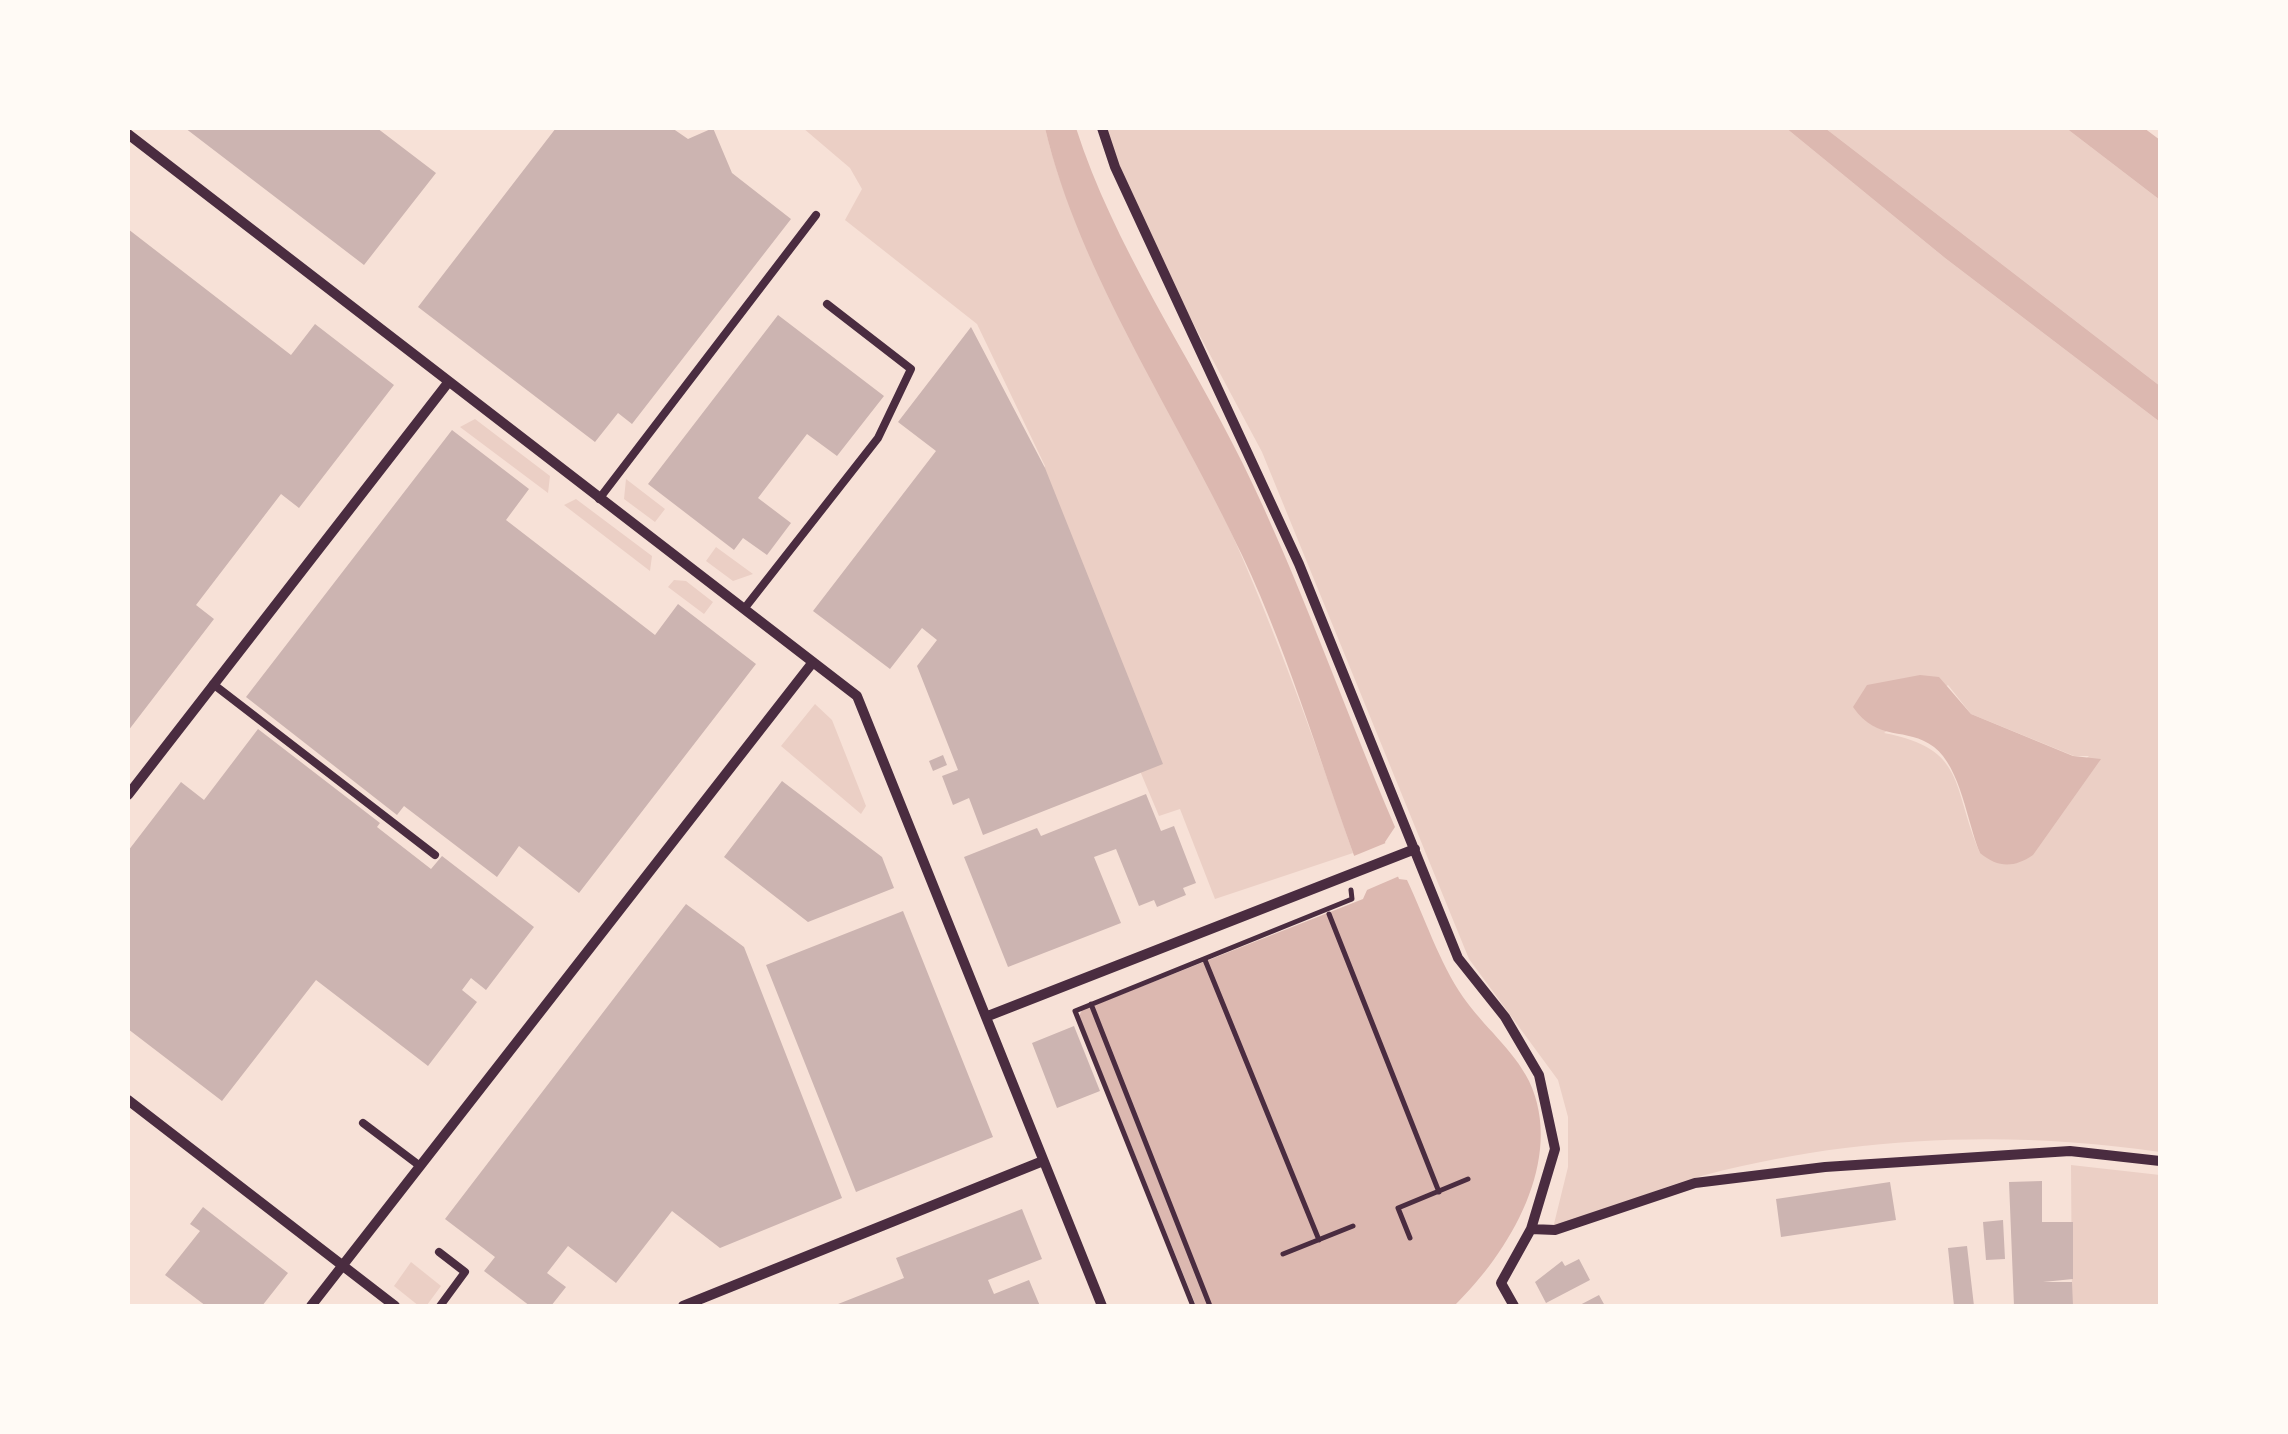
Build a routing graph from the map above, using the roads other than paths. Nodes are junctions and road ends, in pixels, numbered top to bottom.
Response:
1 (1102, 128) edge
2 (128, 134) edge
3 (816, 215) dead end
4 (827, 304) dead end
5 (447, 384) junction
6 (599, 499) junction
7 (744, 609) junction
8 (813, 662) junction
9 (214, 684) junction
10 (128, 794) edge
11 (1415, 850) junction
12 (434, 855) dead end
13 (988, 1016) junction
14 (128, 1100) edge
15 (364, 1124) dead end
16 (2160, 1161) edge
17 (1043, 1162) junction
18 (420, 1166) junction
19 (1531, 1229) junction
20 (439, 1252) dead end
21 (344, 1264) junction
22 (690, 1305) edge
23 (311, 1306) edge
24 (395, 1306) edge
25 (440, 1306) edge
26 (1102, 1306) edge
27 (1514, 1306) edge

1 - 11 street
2 - 5 street
3 - 6 lane
4 - 7 lane
5 - 6 street
5 - 9 street
6 - 7 street
7 - 8 street
8 - 13 street
8 - 18 street
9 - 10 street
9 - 12 lane
11 - 13 street
11 - 19 street
13 - 17 street
14 - 21 street
15 - 18 lane
16 - 19 street
17 - 22 street
17 - 26 street
18 - 21 street
19 - 27 street
20 - 25 lane
21 - 23 street
21 - 24 street

